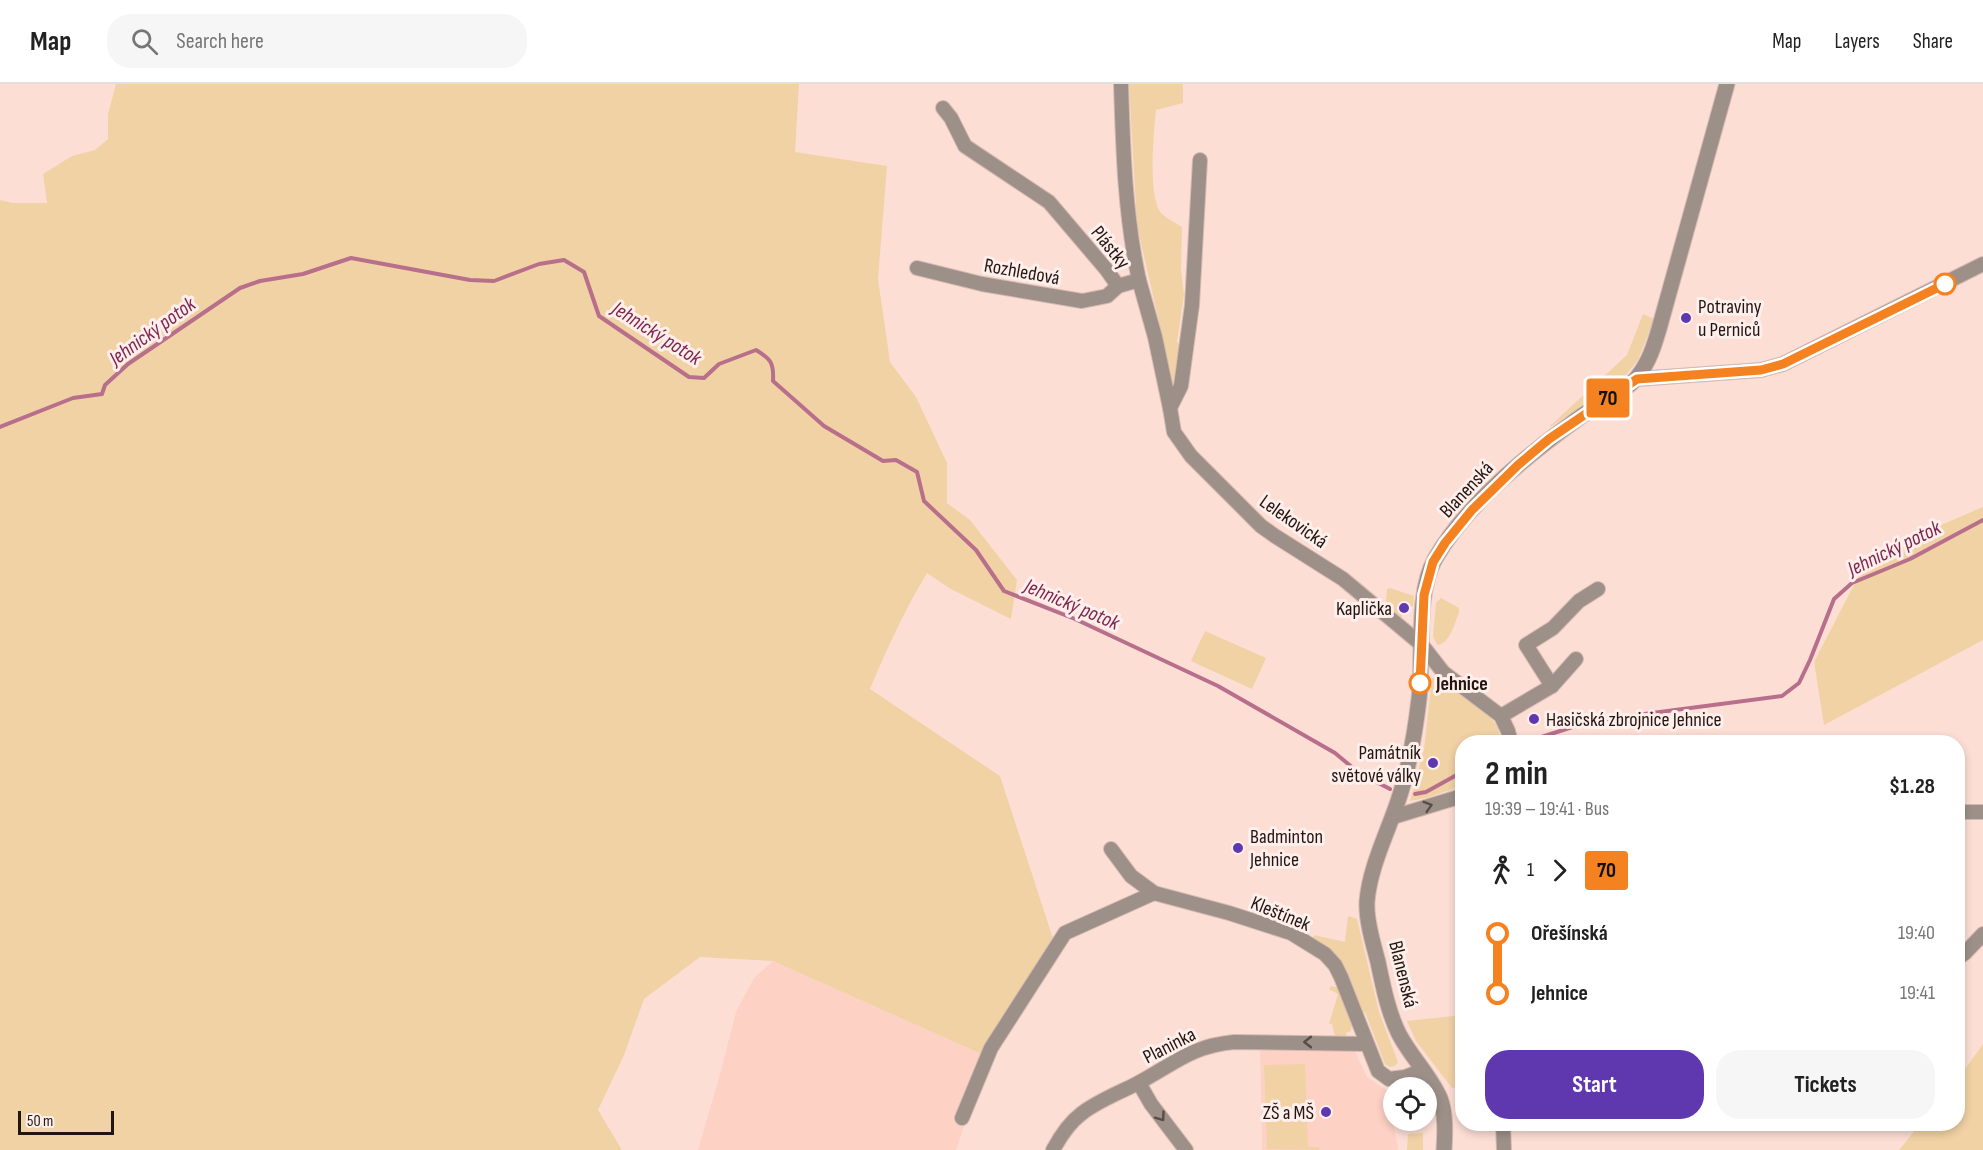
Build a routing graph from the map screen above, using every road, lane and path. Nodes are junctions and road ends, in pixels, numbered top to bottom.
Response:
1 (1121, 84) edge
2 (1727, 84) edge
3 (943, 108) dead end
4 (1200, 160) dead end
5 (1983, 264) edge
6 (917, 268) dead end
7 (1140, 280) junction
8 (1118, 286) junction
9 (1637, 379) junction
10 (1170, 408) junction
11 (1598, 589) dead end
12 (1422, 645) junction
13 (1576, 659) dead end
14 (1552, 686) junction
15 (1501, 716) junction
16 (1508, 735) edge
17 (1455, 798) edge
18 (1965, 812) edge
19 (1983, 812) edge
20 (1393, 817) junction
21 (1111, 849) dead end
22 (1154, 893) junction
23 (1983, 934) edge
24 (1965, 953) edge
25 (1366, 1044) junction
26 (1423, 1070) junction
27 (1139, 1083) junction
28 (962, 1118) dead end
29 (1503, 1131) edge
30 (1053, 1150) edge
31 (1186, 1150) edge
32 (1444, 1150) edge
33 (1504, 1150) edge

1 - 7 street, Plástky
2 - 9 street, Blanenská
3 - 8 street, Plástky
4 - 10 street
5 - 9 street
6 - 8 street, Rozhledová
7 - 8 street, Plástky
7 - 10 street, Lelekovická
9 - 12 street, Blanenská
10 - 12 street, Lelekovická
11 - 14 street
12 - 15 street, Lelekovická
12 - 20 street, Blanenská
13 - 14 street
14 - 15 street
15 - 16 street
20 -> 17 street
18 - 19 street
20 - 26 street, Blanenská
21 - 22 street, Kleštínek
22 - 25 street, Kleštínek
22 - 28 street
23 - 24 street
25 - 26 street, Kleštínek
25 -> 27 street, Planinka
26 - 32 street, Blanenská
27 - 30 street, Planinka
27 -> 31 street
29 - 33 street

